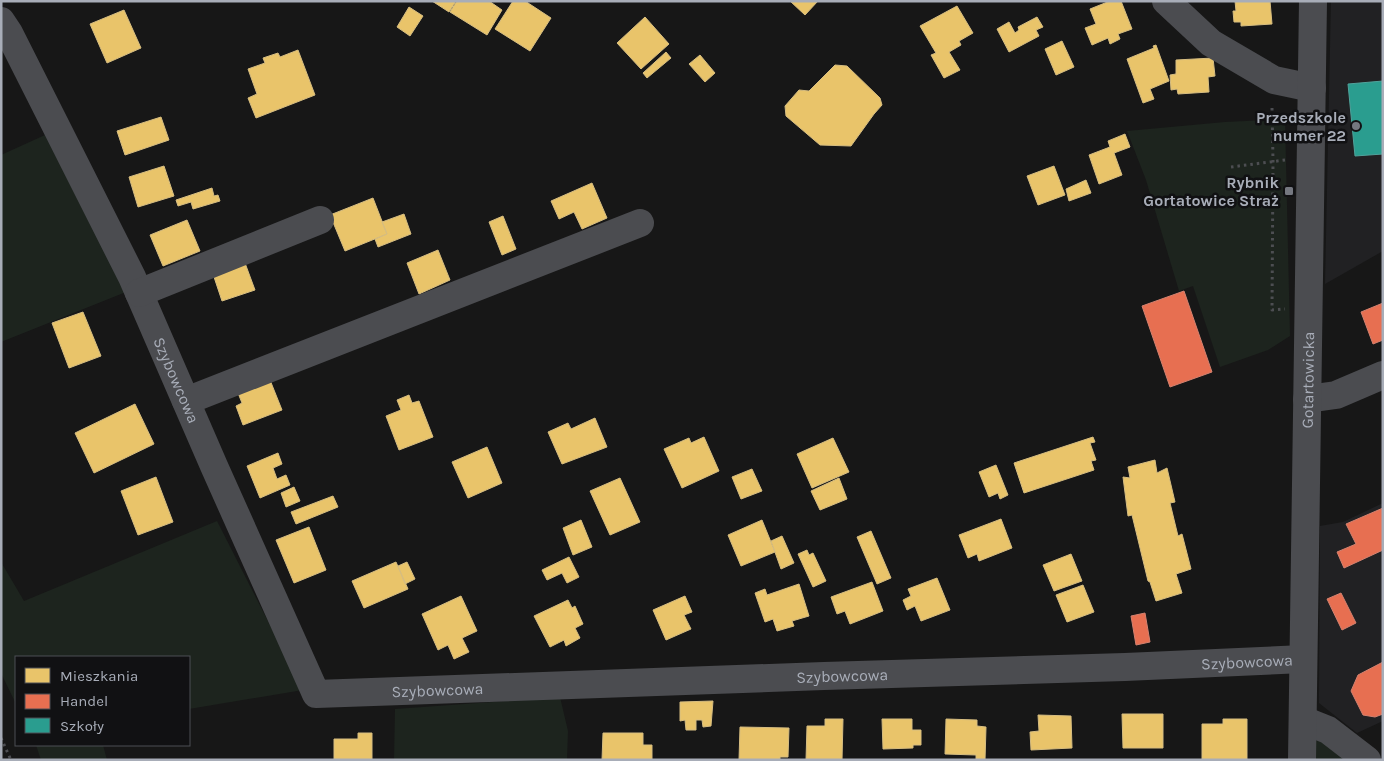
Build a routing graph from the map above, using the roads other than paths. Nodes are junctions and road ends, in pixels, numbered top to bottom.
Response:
1 (1166, 1) edge
2 (1313, 1) edge
3 (1, 21) edge
4 (1312, 88) junction
5 (320, 220) dead end
6 (640, 223) dead end
7 (139, 293) junction
8 (1383, 375) edge
9 (1307, 399) junction
10 (186, 401) junction
11 (1303, 659) junction
12 (1303, 720) junction
13 (1363, 758) edge
14 (1302, 760) edge

1 - 4 street
2 - 4 street, Gotartowicka
3 - 7 street, Szybowcowa
4 - 9 street, Gotartowicka
5 - 7 street
6 - 10 street
7 - 10 street, Szybowcowa
8 - 9 street
9 - 11 street, Gotartowicka
10 - 11 street, Szybowcowa
11 - 12 street, Gotartowicka
12 - 13 street
12 - 14 street, Gotartowicka

